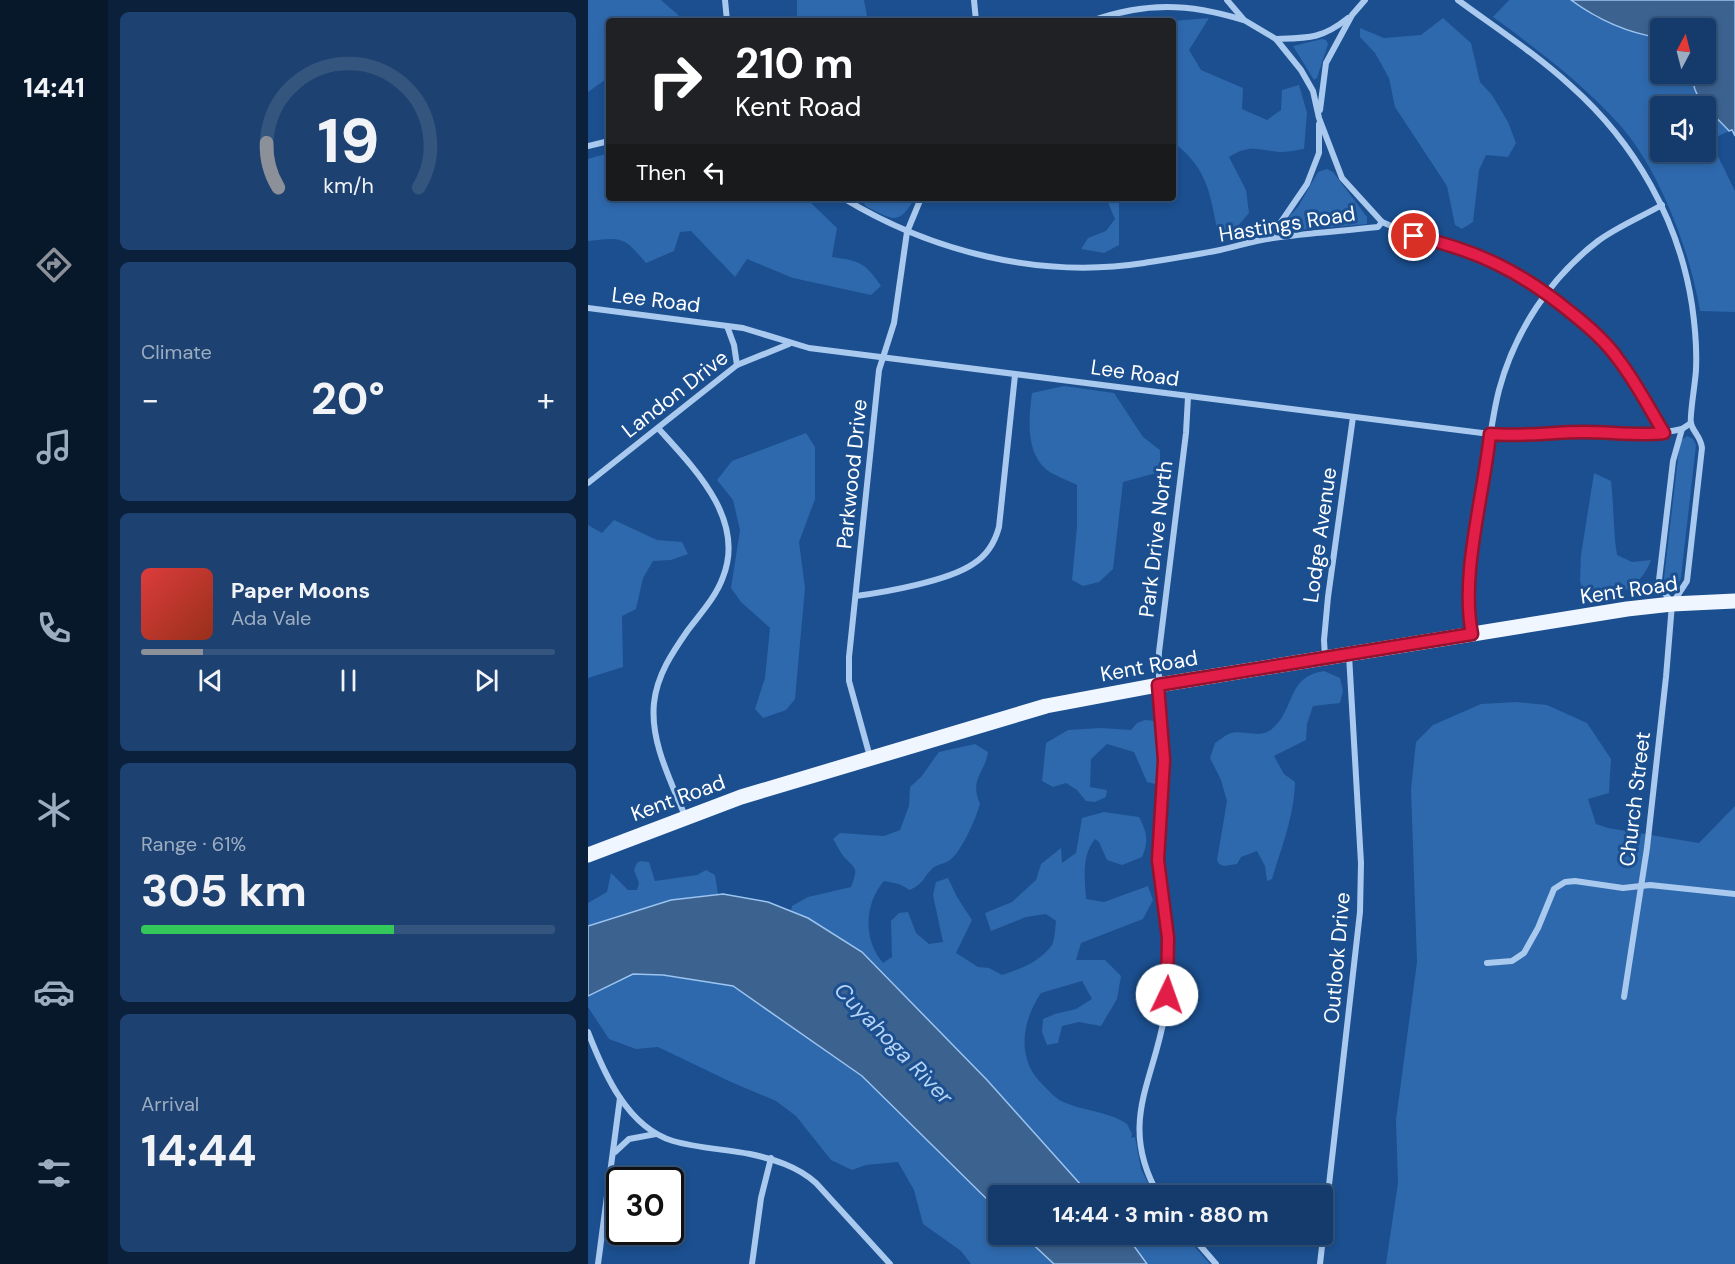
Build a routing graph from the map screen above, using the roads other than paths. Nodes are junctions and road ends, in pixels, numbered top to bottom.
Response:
1 (725, 0) edge
2 (974, 0) edge
3 (1194, 0) edge
4 (1227, 0) edge
5 (1365, 0) edge
6 (1458, 0) edge
7 (1188, 6) junction
8 (1352, 15) junction
9 (727, 18) edge
10 (976, 18) edge
11 (1101, 18) edge
12 (1244, 20) junction
13 (1276, 39) junction
14 (1319, 118) junction
15 (606, 142) edge
16 (588, 146) edge
17 (849, 201) edge
18 (920, 201) edge
19 (1662, 206) junction
20 (1382, 222) junction
21 (907, 232) junction
22 (1270, 238) junction
23 (1546, 291) junction
24 (588, 308) edge
25 (727, 326) junction
26 (789, 344) junction
27 (884, 356) junction
28 (737, 365) junction
29 (1015, 375) junction
30 (1188, 397) junction
31 (1353, 417) junction
32 (1691, 423) junction
33 (658, 428) junction
34 (1682, 429) junction
35 (1664, 433) junction
36 (1490, 434) junction
37 (588, 483) edge
38 (856, 596) junction
39 (1735, 601) edge
40 (1672, 604) junction
41 (1472, 634) junction
42 (1349, 654) junction
43 (1325, 658) junction
44 (1158, 685) junction
45 (870, 757) junction
46 (685, 816) junction
47 (588, 855) edge
48 (1639, 887) junction
49 (1735, 894) edge
50 (1487, 963) dead end
51 (1624, 997) dead end
52 (588, 1032) edge
53 (591, 1047) edge
54 (620, 1098) junction
55 (657, 1134) junction
56 (615, 1152) junction
57 (771, 1158) junction
58 (1154, 1185) edge
59 (1200, 1245) edge
60 (887, 1262) edge
61 (598, 1264) edge
62 (752, 1264) edge
63 (1216, 1264) edge
64 (1320, 1264) edge

1 - 9 street
2 - 10 street
3 - 7 street
4 - 12 street
5 - 8 street
6 - 19 street
7 - 11 street
7 - 12 street
8 - 13 street
8 - 14 street
12 - 13 street
13 - 14 street
14 - 20 street
14 - 22 street
15 - 16 street
17 - 21 street, Hastings Road
18 - 21 street, Parkwood Drive
19 - 23 street
19 - 32 street
20 - 22 street, Hastings Road
20 - 23 street, Hastings Road
21 - 22 street, Hastings Road
21 - 27 street, Parkwood Drive
23 - 35 street, Hastings Road
23 - 36 street
24 - 25 street, Lee Road
25 - 26 street, Lee Road
25 - 28 street
26 - 27 street, Lee Road
26 - 28 street, Landon Drive
27 - 29 street, Lee Road
27 - 38 street, Parkwood Drive
28 - 33 street, Landon Drive
29 - 30 street, Lee Road
29 - 38 street
30 - 31 street, Lee Road
30 - 44 street, Park Drive North
31 - 36 street, Lee Road
31 - 43 street, Lodge Avenue
32 - 34 street
32 - 40 street
33 - 37 street, Landon Drive
33 - 46 street
34 - 35 street, Lee Road
34 - 40 street
35 - 36 street, Lee Road
36 - 41 street
38 - 45 street, Parkwood Drive
39 - 40 main road, Kent Road
40 - 41 main road, Kent Road
40 - 48 street, Church Street
41 - 42 main road, Kent Road
42 - 43 main road, Kent Road
42 - 64 street, Outlook Drive
43 - 44 main road, Kent Road
44 - 45 main road, Kent Road
44 - 58 street, Park Drive North
45 - 46 main road, Kent Road
46 - 47 main road, Kent Road
48 - 49 street
48 - 50 street
48 - 51 street, Church Street
52 - 53 street
53 - 54 street
54 - 55 street
54 - 56 street
55 - 56 street
55 - 57 street
56 - 61 street
57 - 60 street
57 - 62 street
59 - 63 street

